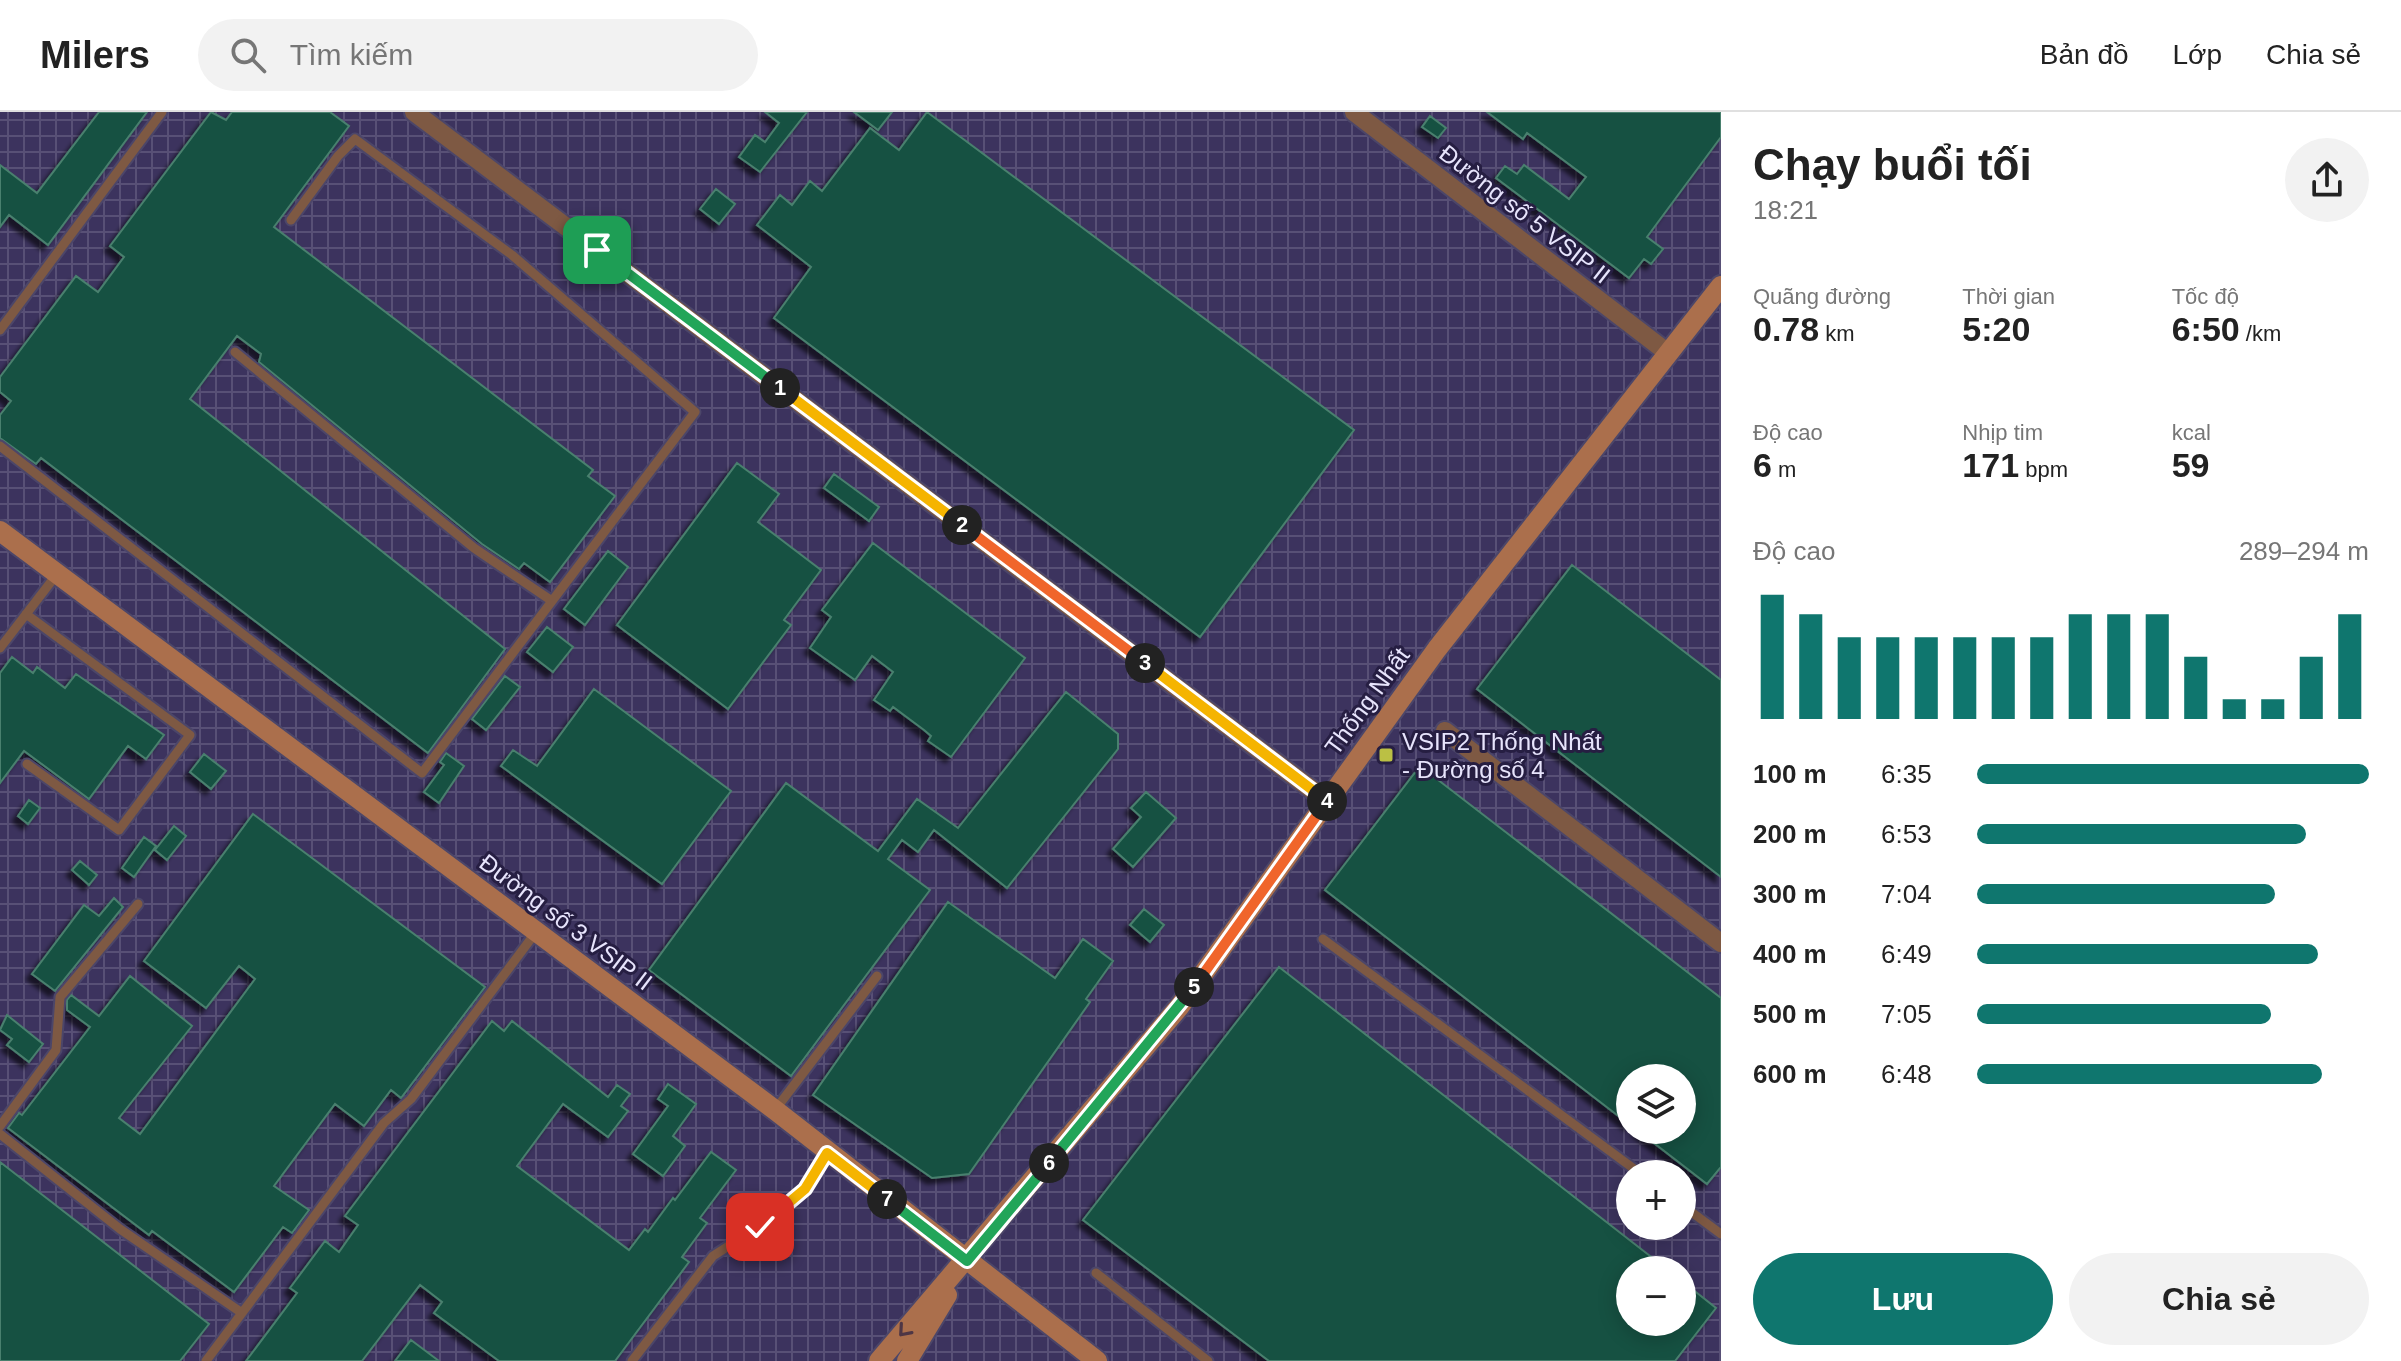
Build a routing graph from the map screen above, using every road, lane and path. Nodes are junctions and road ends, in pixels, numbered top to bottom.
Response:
1 (162, 112) edge
2 (414, 112) edge
3 (1354, 112) edge
4 (291, 220) dead end
5 (1721, 286) edge
6 (0, 330) edge
7 (235, 352) dead end
8 (1668, 353) junction
9 (0, 446) edge
10 (0, 531) edge
11 (57, 574) junction
12 (552, 601) junction
13 (26, 614) junction
14 (0, 648) edge
15 (1445, 731) dead end
16 (27, 764) dead end
17 (1327, 801) junction
18 (138, 904) dead end
19 (536, 932) junction
20 (1323, 939) dead end
21 (1721, 943) edge
22 (877, 976) dead end
23 (775, 1110) junction
24 (0, 1126) edge
25 (0, 1134) edge
26 (827, 1153) junction
27 (1622, 1160) edge
28 (1696, 1215) edge
29 (1721, 1234) edge
30 (967, 1261) junction
31 (1096, 1273) dead end
32 (242, 1313) junction
33 (206, 1361) edge
34 (632, 1361) edge
35 (879, 1361) edge
36 (907, 1361) edge
37 (1097, 1361) edge
38 (1208, 1361) edge

1 - 6 lane
2 - 17 street
3 - 8 street, Đường số 5 VSIP II
4 - 12 lane
5 - 8 street, Thống Nhất
7 - 12 lane
8 - 17 street, Thống Nhất
9 - 12 lane
10 - 11 street, Đường số 3 VSIP II
11 - 13 lane
11 - 19 street, Đường số 3 VSIP II
13 - 14 lane
13 - 16 lane
15 - 21 street
17 - 30 street, Thống Nhất
18 - 24 lane
19 - 23 street, Đường số 3 VSIP II
19 - 32 lane
20 - 27 lane
22 - 23 lane
23 - 26 street, Đường số 3 VSIP II
25 - 32 lane
26 - 30 street, Đường số 3 VSIP II
26 - 34 lane
28 - 29 lane
30 -> 35 street, Thống Nhất
30 - 36 street, Thống Nhất
30 - 37 street, Đường số 3 VSIP II
31 - 38 lane
32 - 33 lane

